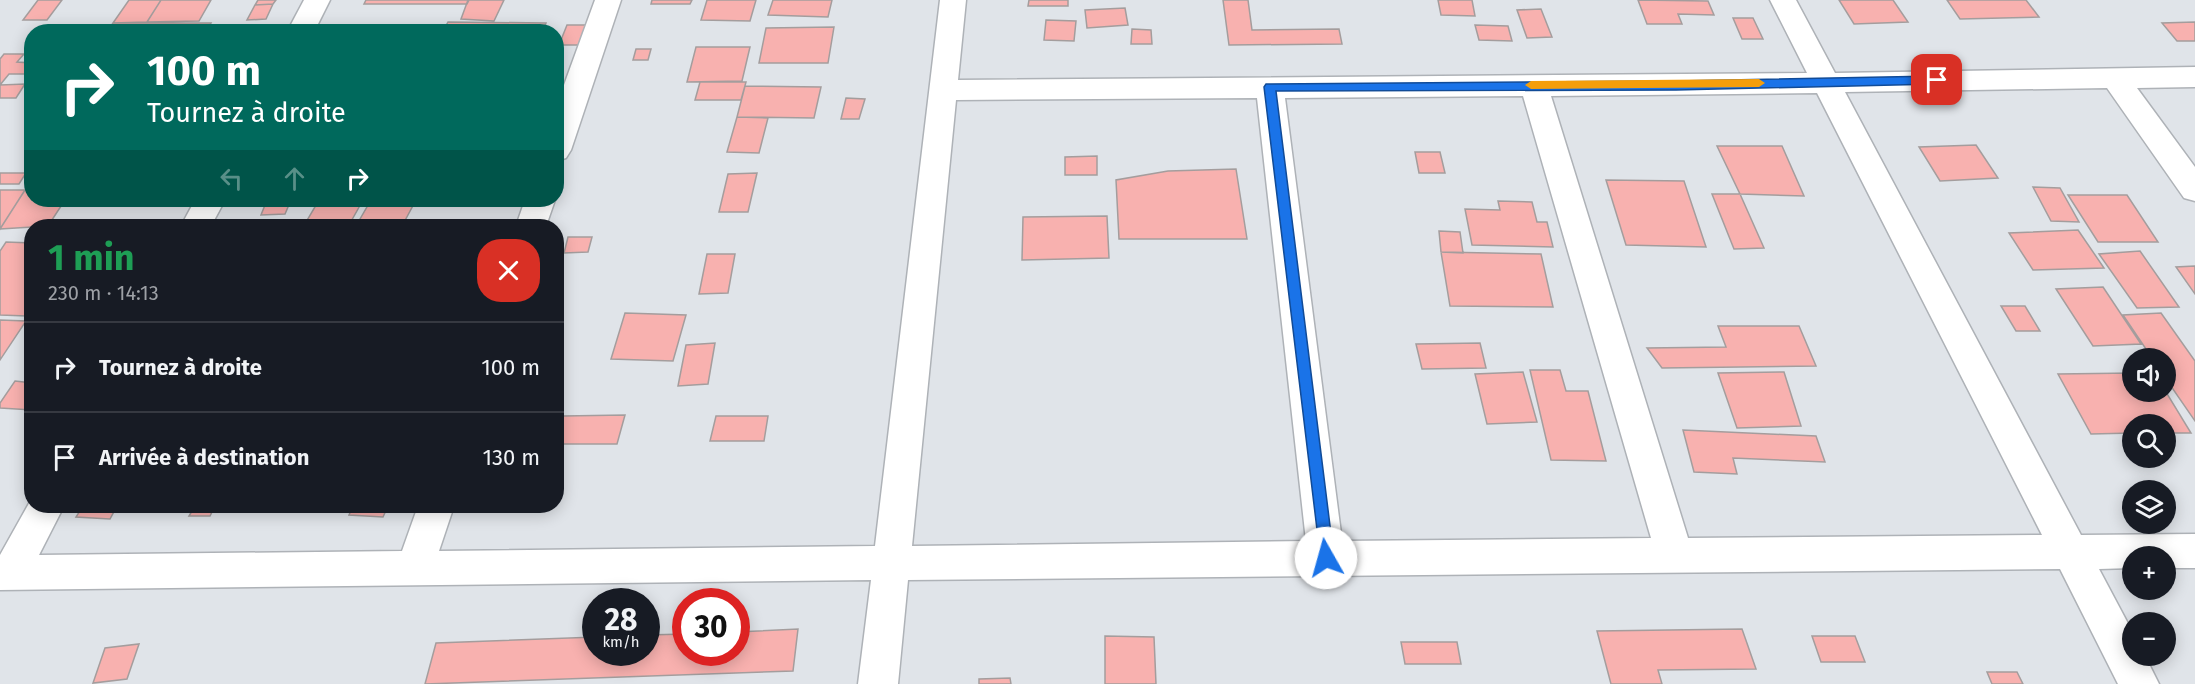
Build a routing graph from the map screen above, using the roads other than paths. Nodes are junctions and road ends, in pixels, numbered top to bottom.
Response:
1 (317, 0) edge
2 (608, 0) edge
3 (952, 0) edge
4 (1783, 0) edge
5 (304, 24) edge
6 (2195, 77) edge
7 (2115, 78) junction
8 (1826, 82) junction
9 (1534, 85) junction
10 (1270, 87) junction
11 (944, 90) junction
12 (564, 127) edge
13 (2195, 190) edge
14 (42, 513) edge
15 (434, 513) edge
16 (2195, 551) edge
17 (2069, 552) junction
18 (1674, 556) junction
19 (1326, 558) junction
20 (890, 562) junction
21 (415, 567) junction
22 (5, 573) edge
23 (878, 684) edge
24 (2139, 684) edge

1 - 5 street
2 - 12 street
3 - 11 street
4 - 8 street
6 - 7 street
7 - 8 street
7 - 13 street
8 - 9 street
8 - 17 street
9 - 10 street
9 - 18 street
10 - 11 street
10 - 19 street
11 - 20 street
14 - 22 street
15 - 21 street
16 - 17 street
17 - 18 street
17 - 24 street
18 - 19 street
19 - 20 street
20 - 21 street
20 - 23 street
21 - 22 street

